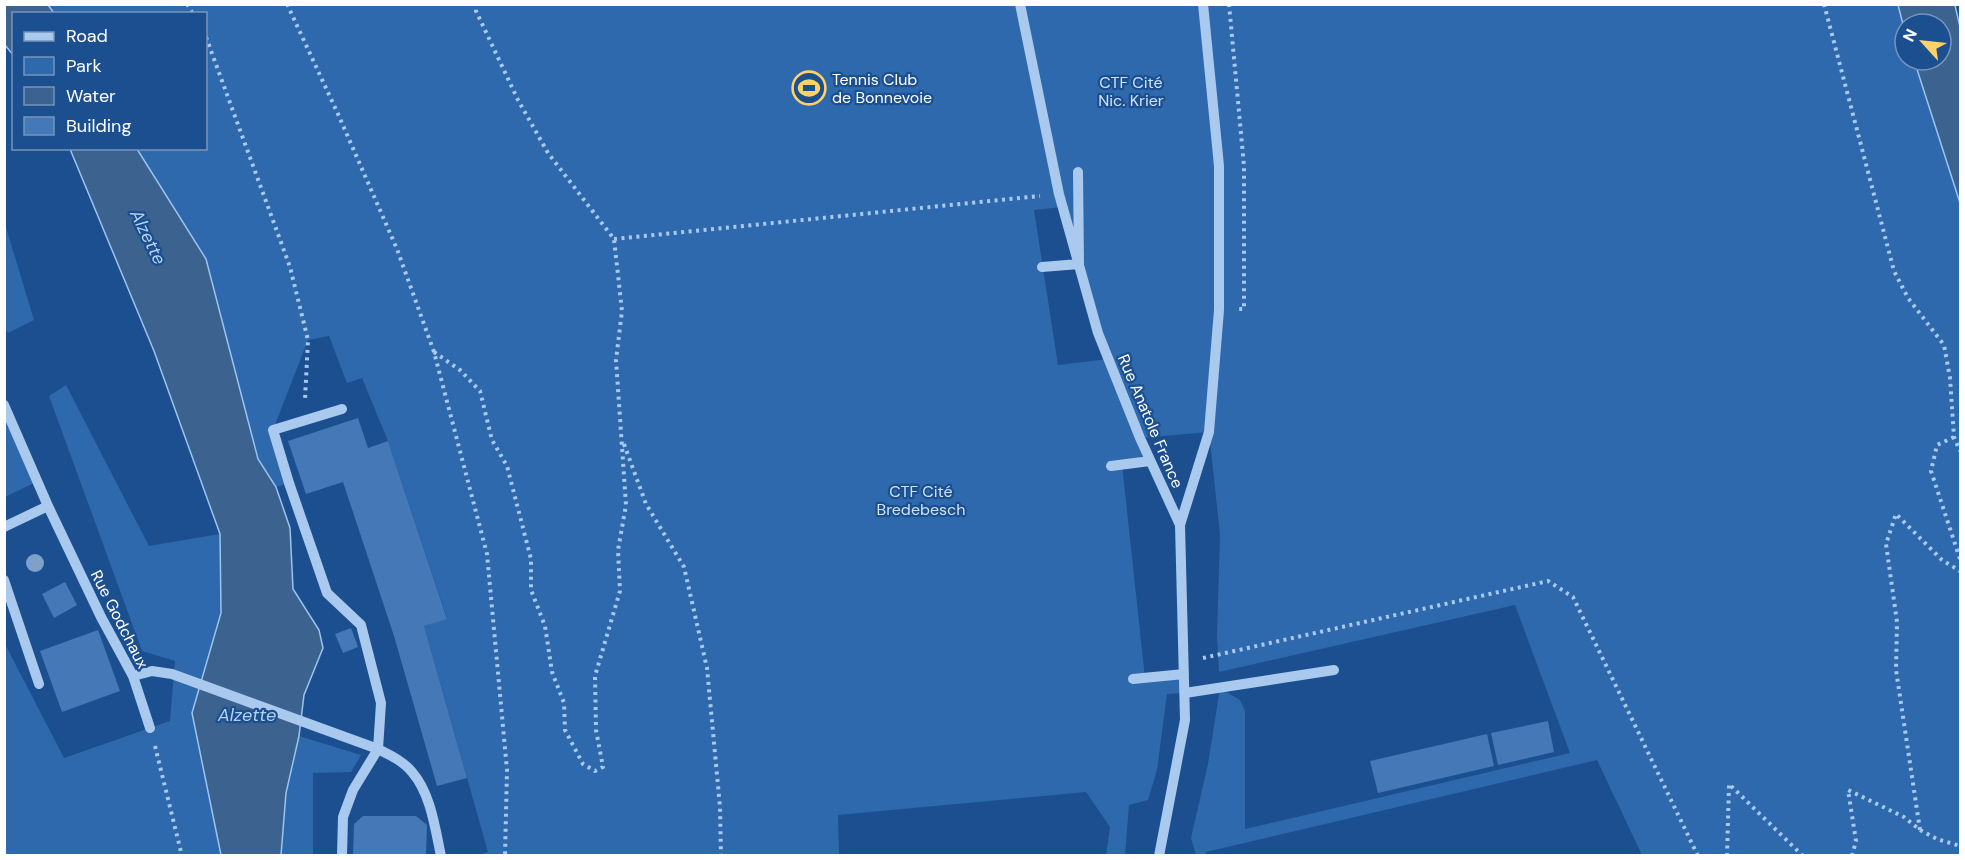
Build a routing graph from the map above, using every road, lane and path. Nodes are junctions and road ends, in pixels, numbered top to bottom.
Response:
1 (287, 4) edge
2 (476, 4) edge
3 (1020, 4) edge
4 (1203, 4) edge
5 (1824, 4) edge
6 (207, 40) edge
7 (1078, 172) dead end
8 (1059, 194) junction
9 (614, 239) junction
10 (1079, 264) junction
11 (1042, 267) dead end
12 (434, 352) junction
13 (4, 405) edge
14 (342, 409) dead end
15 (304, 420) junction
16 (1954, 437) junction
17 (621, 438) junction
18 (1960, 451) edge
19 (1150, 461) junction
20 (1111, 466) dead end
21 (48, 506) junction
22 (1180, 525) junction
23 (4, 527) edge
24 (1960, 559) edge
25 (1960, 571) edge
26 (4, 580) edge
27 (1184, 662) junction
28 (1334, 670) dead end
29 (1184, 675) junction
30 (133, 676) junction
31 (1133, 679) dead end
32 (39, 684) dead end
33 (1185, 693) junction
34 (150, 728) joint
35 (378, 749) junction
36 (1920, 830) junction
37 (1960, 846) edge
38 (182, 855) edge
39 (342, 855) edge
40 (441, 855) edge
41 (505, 855) edge
42 (721, 855) edge
43 (1159, 855) edge
44 (1698, 855) edge
45 (1727, 855) edge
46 (1803, 855) edge
47 (1851, 855) edge

1 - 12 path
2 - 9 path
3 - 8 street, Rue Anatole France
4 - 22 street
5 - 16 path
6 - 15 path
7 - 10 street
8 - 9 path
8 - 10 street, Rue Anatole France
9 - 17 path
10 - 11 street
10 - 19 street, Rue Anatole France
12 - 17 path
12 - 41 path
13 - 21 street, Rue Godchaux
14 - 15 street
15 - 35 street
16 - 18 path
16 - 24 path
17 - 42 path
19 - 20 street
19 - 22 street, Rue Anatole France
21 - 23 street
21 - 30 street, Rue Godchaux
22 - 27 street, Rue Anatole France
25 - 36 path
26 - 32 street
27 - 29 street, Rue Anatole France
27 - 44 path
28 - 33 street
29 - 31 street
29 - 33 street, Rue Anatole France
30 - 34 street, Rue Godchaux
30 - 35 street
33 - 43 street, Rue Anatole France
34 - 38 path
35 - 39 street
35 - 40 street
36 - 37 path
36 - 47 path
45 - 46 path

